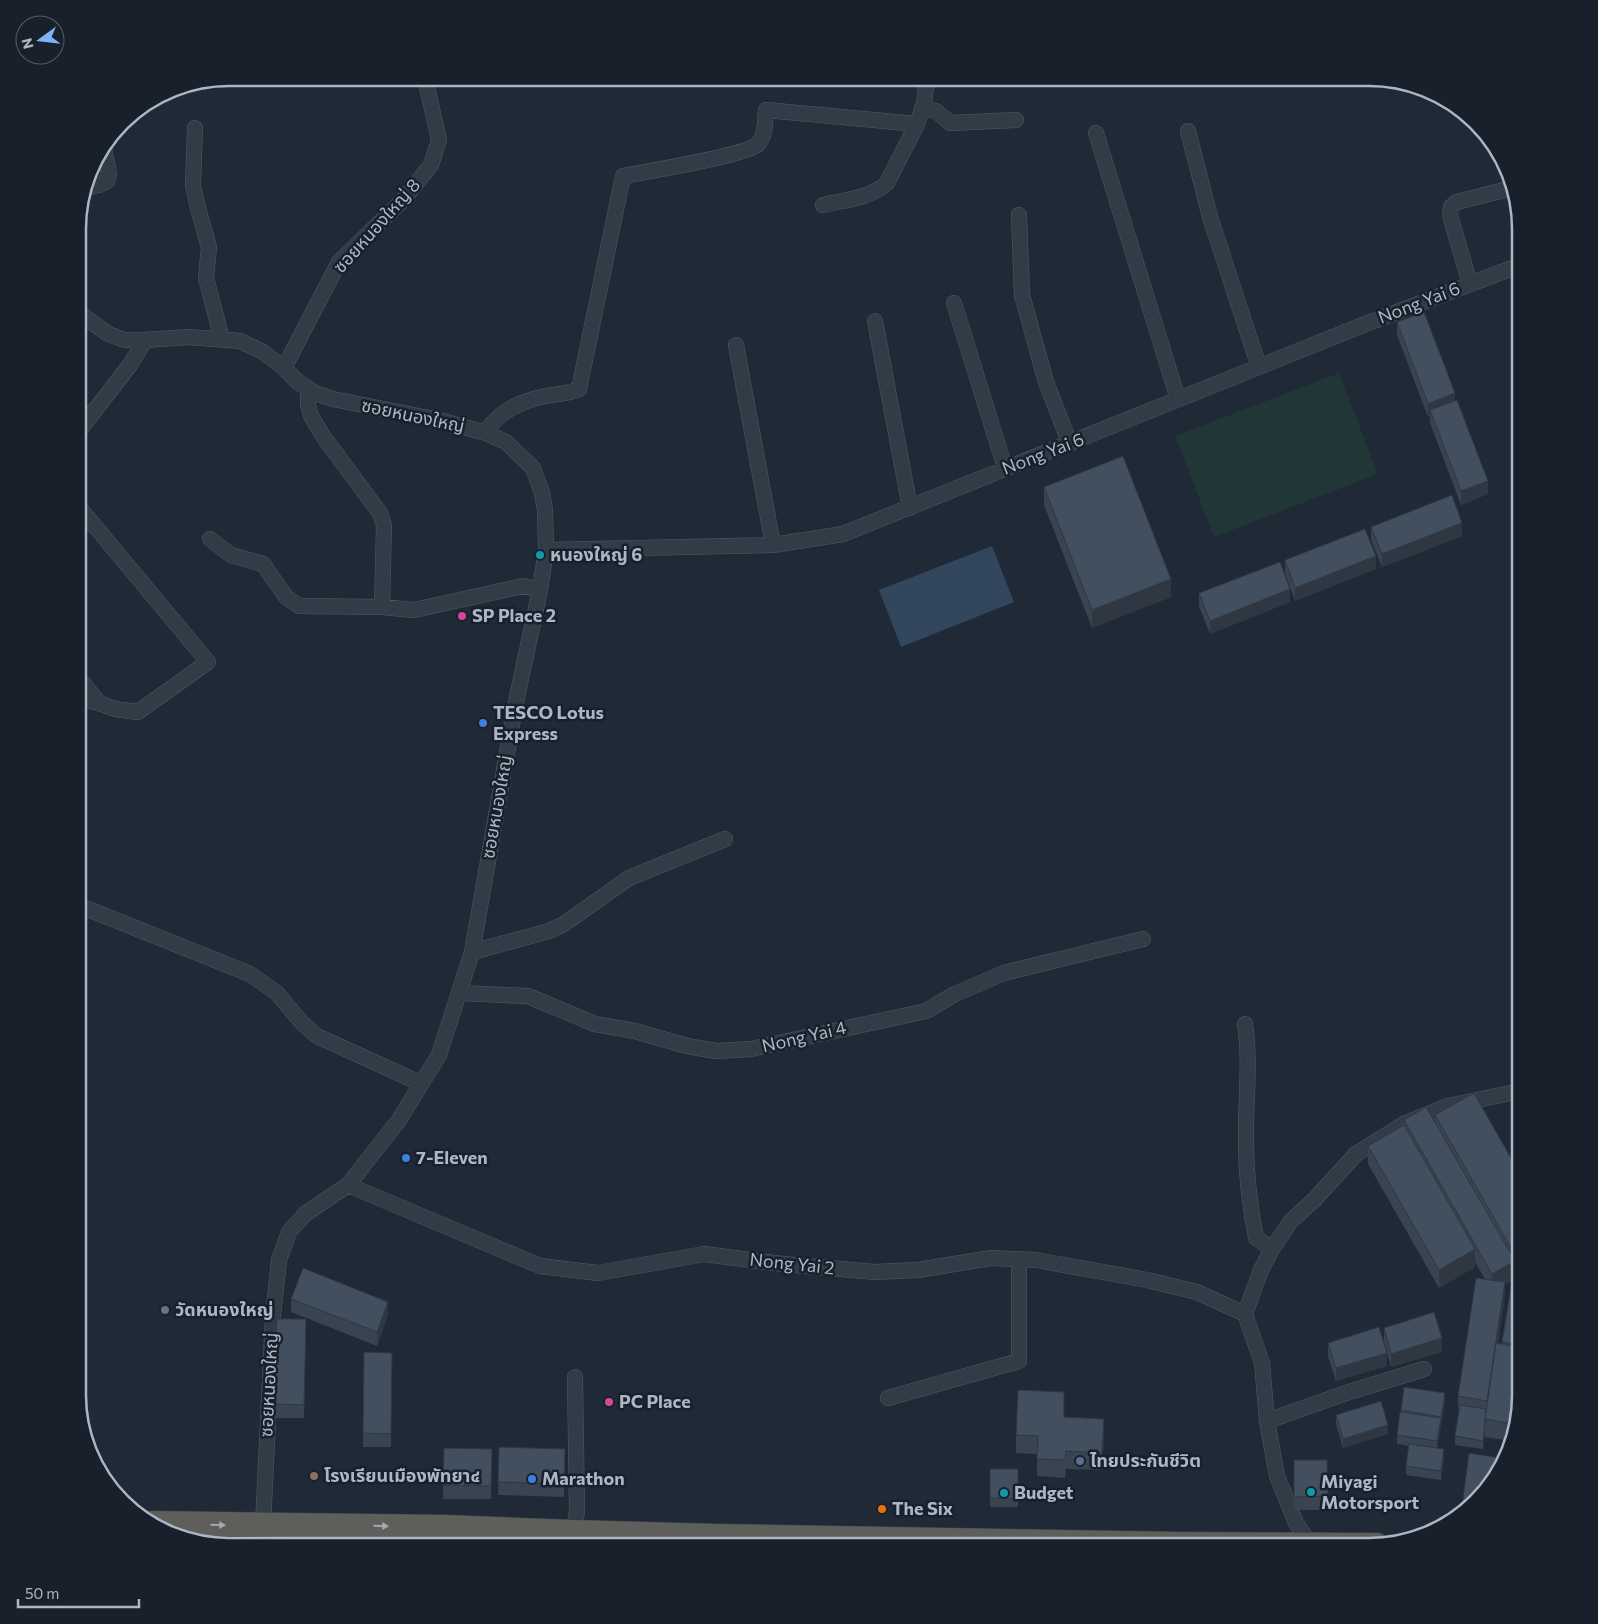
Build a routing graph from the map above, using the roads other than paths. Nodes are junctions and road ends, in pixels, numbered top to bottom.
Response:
1 (427, 87) edge
2 (926, 87) edge
3 (922, 108) junction
4 (1016, 120) dead end
5 (917, 124) junction
6 (195, 128) dead end
7 (1188, 131) dead end
8 (1096, 134) dead end
9 (106, 157) edge
10 (93, 186) edge
11 (1506, 189) edge
12 (823, 205) dead end
13 (1020, 215) dead end
14 (1512, 267) edge
15 (1470, 284) junction
16 (954, 303) dead end
17 (87, 319) edge
18 (875, 321) dead end
19 (222, 339) junction
20 (144, 340) junction
21 (736, 345) dead end
22 (1258, 367) junction
23 (284, 368) junction
24 (308, 389) junction
25 (1178, 399) junction
26 (87, 421) edge
27 (486, 433) junction
28 (1070, 444) junction
29 (1005, 468) junction
30 (910, 508) junction
31 (87, 516) edge
32 (210, 540) dead end
33 (773, 545) junction
34 (546, 550) junction
35 (540, 590) junction
36 (382, 607) junction
37 (87, 688) edge
38 (87, 701) edge
39 (99, 703) junction
40 (725, 839) dead end
41 (86, 908) edge
42 (1143, 939) dead end
43 (472, 952) junction
44 (460, 993) junction
45 (1245, 1024) dead end
46 (420, 1084) junction
47 (1512, 1093) edge
48 (348, 1185) junction
49 (1272, 1249) junction
50 (1019, 1259) junction
51 (1245, 1314) junction
52 (1424, 1370) dead end
53 (575, 1377) dead end
54 (888, 1398) dead end
55 (1267, 1422) junction
56 (167, 1523) edge
57 (263, 1525) junction
58 (573, 1532) junction
59 (716, 1536) junction
60 (721, 1538) edge
61 (817, 1538) edge
62 (1306, 1538) edge

1 - 23 street, ซอยหนองใหญ่ 8
2 - 3 street
3 - 4 street
3 - 5 street
5 - 12 street
5 - 27 street
6 - 19 street
7 - 22 street
8 - 25 street
9 - 10 street
11 - 15 street
13 - 28 street
14 - 15 street, Nong Yai 6
15 - 22 street, Nong Yai 6
16 - 29 street
17 - 20 street, ซอยหนองใหญ่
18 - 30 street
19 - 20 street, ซอยหนองใหญ่
19 - 23 street, ซอยหนองใหญ่
20 - 26 street
21 - 33 street
22 - 25 street, Nong Yai 6
23 - 24 street, ซอยหนองใหญ่
24 - 27 street, ซอยหนองใหญ่
24 - 36 street
25 - 28 street, Nong Yai 6
27 - 34 street, ซอยหนองใหญ่
28 - 29 street, Nong Yai 6
29 - 30 street, Nong Yai 6
30 - 33 street, Nong Yai 6
31 - 39 street
32 - 36 street
33 - 34 street, Nong Yai 6
34 - 35 street, ซอยหนองใหญ่
35 - 36 street
35 - 43 street, ซอยหนองใหญ่
37 - 39 street
38 - 39 street
40 - 43 street
41 - 46 street
42 - 44 street, Nong Yai 4
43 - 44 street, ซอยหนองใหญ่
44 - 46 street, ซอยหนองใหญ่
45 - 49 street
46 - 48 street, ซอยหนองใหญ่
47 - 49 street
48 - 50 street, Nong Yai 2
48 - 57 street, ซอยหนองใหญ่
49 - 51 street
50 - 51 street, Nong Yai 2
50 - 54 street
51 - 55 street
52 - 55 street
53 - 58 street
55 - 62 street
56 -> 57 highway
57 -> 58 highway
58 - 59 highway
59 - 60 highway
59 - 61 highway

